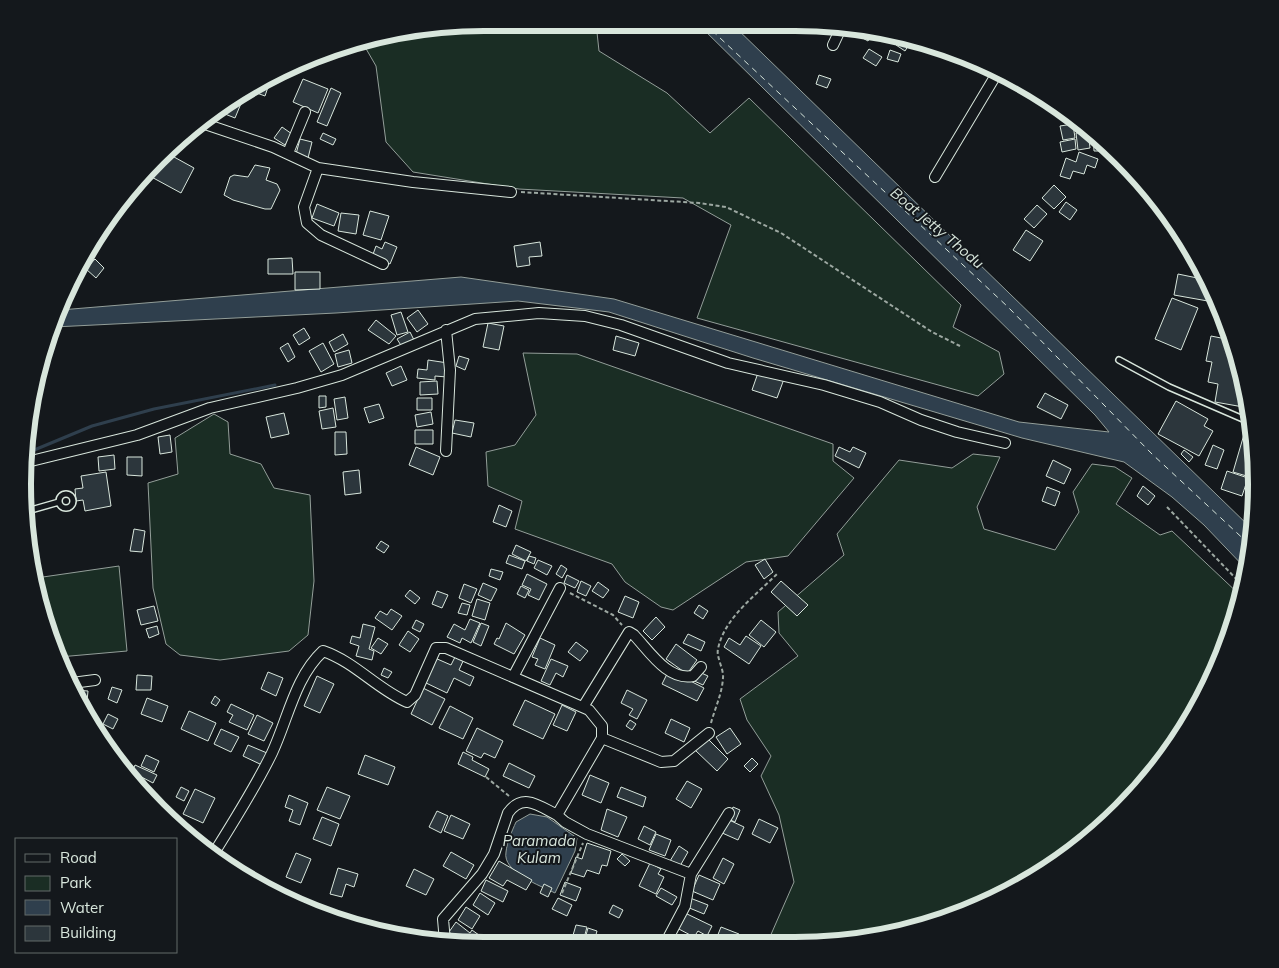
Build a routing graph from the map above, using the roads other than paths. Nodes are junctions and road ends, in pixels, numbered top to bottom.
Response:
1 (838, 33) edge
2 (833, 44) dead end
3 (994, 78) edge
4 (305, 112) dead end
5 (208, 125) edge
6 (288, 153) junction
7 (318, 168) junction
8 (935, 177) dead end
9 (511, 192) road end
10 (383, 264) dead end
11 (446, 330) junction
12 (1120, 360) dead end
13 (1243, 419) edge
14 (1006, 443) dead end
15 (446, 451) dead end
16 (32, 461) edge
17 (59, 502) dead end
18 (32, 510) edge
19 (560, 588) road end
20 (701, 667) dead end
21 (513, 677) junction
22 (95, 680) dead end
23 (77, 682) edge
24 (583, 707) junction
25 (709, 732) road end
26 (602, 738) junction
27 (729, 813) dead end
28 (557, 815) junction
29 (217, 849) edge
30 (691, 874) junction
31 (444, 935) edge
32 (669, 937) edge

1 - 2 street
3 - 8 street
4 - 6 street
5 - 6 street
6 - 7 street
7 - 9 street
7 - 10 street
11 - 14 street
11 - 15 street
11 - 16 street
12 - 13 lane
17 - 18 lane
19 - 21 street
20 - 24 street
21 - 24 street
21 - 29 street
22 - 23 street
24 - 26 street
25 - 26 street
26 - 28 street
27 - 30 street
28 - 30 street
28 - 31 street
30 - 32 street

